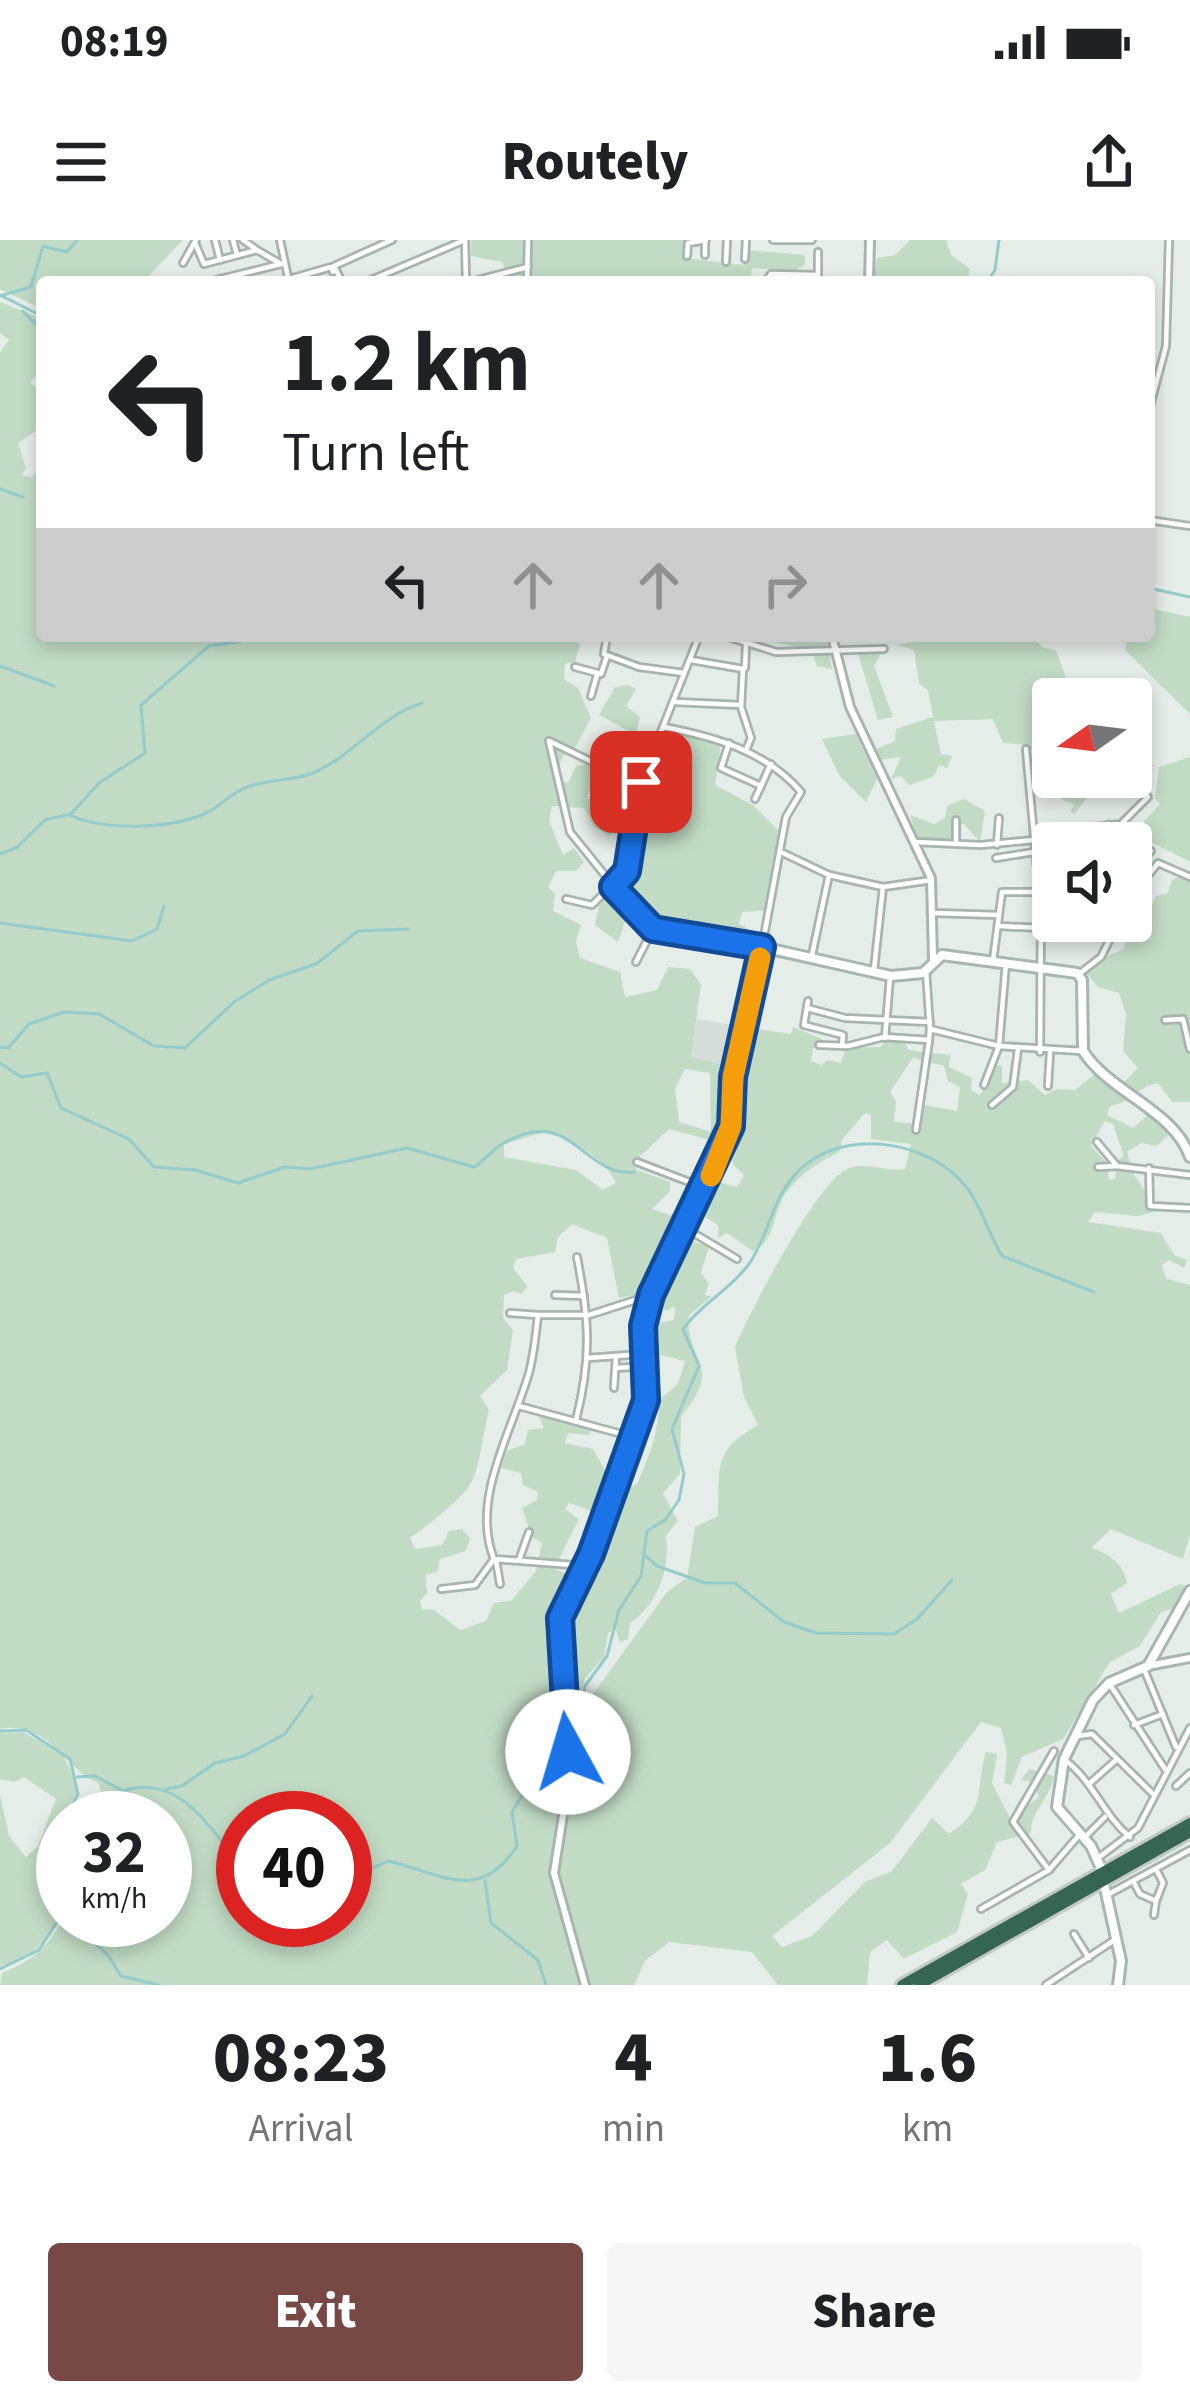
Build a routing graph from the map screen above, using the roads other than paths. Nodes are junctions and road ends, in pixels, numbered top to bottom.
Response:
1 (214, 240) edge
2 (233, 240) edge
3 (243, 240) edge
4 (280, 240) edge
5 (465, 240) edge
6 (528, 240) edge
7 (706, 240) edge
8 (727, 240) edge
9 (746, 240) edge
10 (773, 240) edge
11 (812, 240) edge
12 (870, 240) edge
13 (1169, 240) edge
14 (388, 241) edge
15 (195, 242) edge
16 (257, 250) junction
17 (818, 252) dead end
18 (237, 255) junction
19 (705, 255) dead end
20 (686, 256) dead end
21 (745, 259) dead end
22 (220, 260) junction
23 (726, 262) dead end
24 (183, 263) dead end
25 (281, 264) junction
26 (528, 267) junction
27 (506, 272) junction
28 (232, 276) edge
29 (287, 276) edge
30 (304, 276) edge
31 (337, 276) edge
32 (338, 276) edge
33 (380, 276) edge
34 (468, 276) edge
35 (496, 276) edge
36 (507, 276) edge
37 (527, 276) edge
38 (818, 276) edge
39 (869, 276) edge
40 (1155, 383) edge
41 (1155, 521) edge
42 (1190, 526) edge
43 (606, 642) edge
44 (696, 642) edge
45 (743, 642) edge
46 (832, 642) edge
47 (746, 645) junction
48 (884, 649) dead end
49 (833, 653) junction
50 (608, 656) junction
51 (691, 661) junction
52 (575, 667) dead end
53 (743, 669) junction
54 (686, 674) junction
55 (597, 675) junction
56 (591, 696) dead end
57 (675, 702) junction
58 (741, 705) junction
59 (664, 727) junction
60 (729, 743) junction
61 (1026, 749) dead end
62 (745, 751) junction
63 (771, 764) junction
64 (640, 785) junction
65 (760, 786) junction
66 (1147, 798) edge
67 (754, 799) dead end
68 (999, 818) dead end
69 (956, 820) dead end
70 (1032, 822) edge
71 (1123, 822) edge
72 (1032, 840) edge
73 (915, 842) junction
74 (956, 842) junction
75 (997, 845) junction
76 (1032, 852) edge
77 (783, 853) junction
78 (996, 857) dead end
79 (1152, 869) edge
80 (830, 875) junction
81 (1190, 877) edge
82 (932, 880) junction
83 (613, 887) junction
84 (884, 887) junction
85 (1032, 889) edge
86 (566, 899) dead end
87 (934, 913) junction
88 (999, 916) junction
89 (998, 926) junction
90 (1032, 928) edge
91 (653, 929) junction
92 (1042, 942) edge
93 (1108, 942) edge
94 (762, 947) junction
95 (932, 959) junction
96 (811, 961) junction
97 (993, 961) junction
98 (636, 962) dead end
99 (1006, 962) junction
100 (1042, 967) junction
101 (926, 970) junction
102 (1079, 974) junction
103 (874, 975) junction
104 (890, 976) junction
105 (886, 1019) junction
106 (1165, 1020) dead end
107 (930, 1026) junction
108 (885, 1037) junction
109 (929, 1040) junction
110 (819, 1045) dead end
111 (842, 1046) junction
112 (999, 1046) junction
113 (1018, 1049) junction
114 (1190, 1049) edge
115 (1040, 1052) junction
116 (1083, 1052) junction
117 (1050, 1053) junction
118 (984, 1085) dead end
119 (1048, 1086) dead end
120 (992, 1105) dead end
121 (916, 1130) dead end
122 (1097, 1142) dead end
123 (1188, 1146) edge
124 (1190, 1157) edge
125 (637, 1162) dead end
126 (1117, 1166) junction
127 (1098, 1167) dead end
128 (1149, 1168) junction
129 (1190, 1175) edge
130 (705, 1188) junction
131 (1190, 1208) edge
132 (685, 1228) junction
133 (577, 1257) dead end
134 (737, 1259) dead end
135 (555, 1295) dead end
136 (651, 1295) junction
137 (584, 1296) junction
138 (509, 1313) dead end
139 (590, 1315) junction
140 (538, 1316) junction
141 (647, 1354) junction
142 (616, 1356) junction
143 (588, 1358) junction
144 (647, 1366) junction
145 (616, 1368) junction
146 (614, 1388) dead end
147 (517, 1406) junction
148 (577, 1420) junction
149 (629, 1436) junction
150 (529, 1532) dead end
151 (495, 1560) junction
152 (519, 1560) junction
153 (586, 1566) junction
154 (500, 1583) dead end
155 (441, 1589) dead end
156 (1190, 1591) edge
157 (1190, 1658) edge
158 (1151, 1664) junction
159 (1108, 1683) junction
160 (1162, 1714) junction
161 (1133, 1725) junction
162 (1190, 1728) edge
163 (1074, 1736) junction
164 (1177, 1748) junction
165 (1054, 1751) dead end
166 (1064, 1760) junction
167 (1116, 1760) junction
168 (1165, 1769) junction
169 (1190, 1773) edge
170 (1088, 1784) junction
171 (1176, 1786) dead end
172 (1154, 1795) junction
173 (1106, 1816) junction
174 (1190, 1828) edge
175 (1082, 1836) junction
176 (1130, 1837) junction
177 (1190, 1850) edge
178 (1099, 1862) joint
179 (1156, 1869) junction
180 (1049, 1870) junction
181 (1133, 1881) junction
182 (1106, 1891) joint
183 (1156, 1901) junction
184 (981, 1910) dead end
185 (1154, 1915) dead end
186 (1074, 1934) dead end
187 (1117, 1938) junction
188 (1089, 1958) junction
189 (957, 1964) junction
190 (945, 1976) dead end
191 (585, 1985) edge
192 (902, 1985) edge
193 (919, 1985) edge
194 (1046, 1985) edge
195 (1118, 1985) edge

1 - 22 street
2 - 18 street
3 - 16 street
4 - 25 street
5 - 33 street
5 - 34 street
6 - 26 street
7 - 19 street
7 - 20 street
8 - 23 street
9 - 21 street
10 - 11 street
12 - 39 street
13 - 40 street
14 - 32 street
15 - 22 street
15 - 24 street
16 - 18 street
16 - 25 street
17 - 38 street
18 - 22 street
25 - 28 street
25 - 29 street
26 - 27 street
26 - 37 street
27 - 35 street
27 - 36 street
30 - 31 street
41 - 42 street
43 - 50 street
44 - 51 street
45 - 47 street
46 - 49 street
47 - 49 street
47 - 53 street
48 - 49 street
49 - 73 street
50 - 54 street
50 - 55 street
51 - 53 street
51 - 54 street
52 - 55 street
53 - 58 street
54 - 57 street
55 - 56 street
57 - 58 street
57 - 59 street
58 - 62 street
59 - 60 street
59 - 64 street
60 - 62 street
60 - 65 street
61 - 70 street
62 - 63 street
63 - 65 street
63 - 77 street
64 - 83 street
64 - 83 street
65 - 67 street
66 - 71 street
68 - 75 street
69 - 74 street
72 - 75 street
73 - 74 street
73 - 82 street
74 - 75 street
76 - 78 street
77 - 80 street
77 - 94 street
79 - 81 street
80 - 84 street
80 - 96 street
82 - 84 street
82 - 87 street
83 - 86 street
83 - 91 street
84 - 103 street
85 - 88 street
87 - 88 street
87 - 95 street
88 - 89 street
89 - 90 street
89 - 97 street
91 - 94 street
91 - 98 street
92 - 100 street
93 - 102 street
94 - 96 main road
94 - 130 street
95 - 97 main road
95 - 101 main road
96 - 103 main road
97 - 99 main road
99 - 100 main road
99 - 112 street
100 - 102 main road
100 - 115 street
101 - 104 main road
101 - 107 street
102 - 116 main road
103 - 104 main road
104 - 105 street
105 - 107 street
105 - 108 street
105 - 111 street
106 - 114 street
107 - 109 street
107 - 112 street
108 - 109 street
108 - 111 street
109 - 121 street
110 - 111 street
112 - 113 street
112 - 118 street
113 - 115 street
113 - 120 street
115 - 117 street
116 - 117 street
116 - 123 main road
117 - 119 street
122 - 126 street
123 - 124 main road
125 - 130 street
126 - 127 street
126 - 128 street
128 - 129 street
128 - 131 street
130 - 132 street
132 - 134 street
132 - 136 street
133 - 137 street
135 - 137 street
136 - 139 street
136 - 141 street
137 - 139 street
138 - 140 street
139 - 140 street
139 - 143 street
140 - 147 street
141 - 142 street
141 - 144 street
142 - 143 street
142 - 145 street
143 - 148 street
144 - 145 street
144 - 149 street
145 - 146 street
147 - 148 street
147 - 151 street
148 - 149 street
149 - 153 street
150 - 152 street
151 - 152 street
151 - 154 street
151 - 155 street
152 - 153 street
153 - 191 street
156 - 158 main road
157 - 158 street
158 - 159 main road
158 - 160 street
159 - 161 street
159 - 163 main road
160 - 161 street
160 - 164 street
161 - 168 street
162 - 164 street
163 - 166 main road
163 - 167 street
164 - 168 street
165 - 180 street
166 - 170 street
166 - 175 main road
167 - 170 street
167 - 172 street
168 - 172 street
169 - 171 street
170 - 173 street
172 - 176 street
173 - 175 street
173 - 176 street
174 - 189 highway
174 - 192 highway
175 - 178 main road
175 - 180 street
176 - 178 street
177 - 179 street
179 - 181 street
179 - 183 street
180 - 184 street
181 - 182 street
181 - 183 street
182 - 187 main road
183 - 185 street
186 - 188 street
187 - 188 street
187 - 195 main road
188 - 194 street
189 - 190 highway
189 - 193 highway

